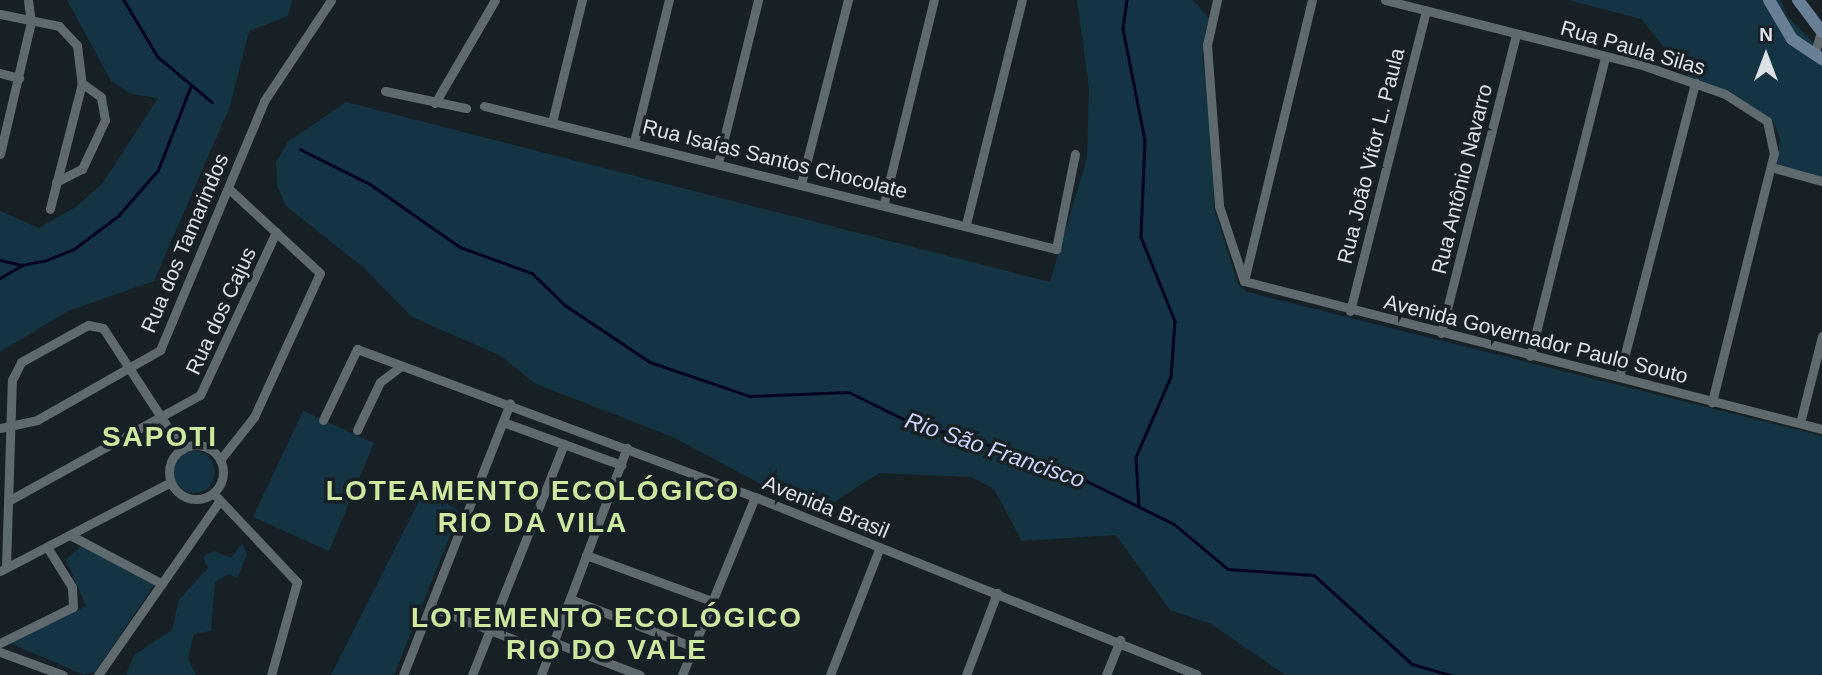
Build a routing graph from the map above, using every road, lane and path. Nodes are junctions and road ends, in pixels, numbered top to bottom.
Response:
1 (28, 0) edge
2 (331, 0) edge
3 (495, 0) edge
4 (582, 0) edge
5 (668, 0) edge
6 (758, 0) edge
7 (848, 0) edge
8 (934, 0) edge
9 (1022, 0) edge
10 (1217, 0) edge
11 (1312, 0) edge
12 (1385, 0) edge
13 (1769, 0) edge
14 (1798, 0) edge
15 (1426, 10) junction
16 (0, 14) edge
17 (31, 22) junction
18 (1822, 31) edge
19 (1516, 34) junction
20 (1605, 57) junction
21 (1818, 57) edge
22 (0, 74) edge
23 (19, 78) junction
24 (1695, 82) junction
25 (82, 83) junction
26 (385, 91) dead end
27 (435, 103) junction
28 (484, 106) dead end
29 (466, 108) dead end
30 (552, 122) junction
31 (2, 134) edge
32 (634, 142) junction
33 (0, 154) edge
34 (1075, 154) dead end
35 (718, 163) junction
36 (1770, 166) junction
37 (1822, 181) edge
38 (56, 182) junction
39 (801, 184) junction
40 (229, 190) junction
41 (884, 204) junction
42 (50, 209) dead end
43 (966, 225) junction
44 (276, 232) junction
45 (1244, 281) junction
46 (1350, 311) junction
47 (1441, 333) junction
48 (1822, 337) edge
49 (1530, 356) junction
50 (400, 367) junction
51 (131, 370) junction
52 (1619, 377) junction
53 (1712, 402) junction
54 (510, 403) junction
55 (163, 419) junction
56 (323, 419) dead end
57 (503, 422) junction
58 (1800, 423) junction
59 (0, 428) edge
60 (10, 428) junction
61 (1822, 429) edge
62 (357, 430) dead end
63 (564, 444) junction
64 (627, 448) junction
65 (182, 449) junction
66 (220, 460) junction
67 (621, 465) junction
68 (169, 483) junction
69 (754, 497) junction
70 (216, 499) junction
71 (8, 501) junction
72 (70, 535) junction
73 (47, 547) junction
74 (880, 547) junction
75 (586, 555) junction
76 (3, 569) edge
77 (162, 584) junction
78 (997, 593) junction
79 (570, 599) junction
80 (712, 601) junction
81 (431, 607) junction
82 (490, 630) junction
83 (1120, 640) junction
84 (553, 642) junction
85 (0, 643) edge
86 (694, 647) junction
87 (0, 652) edge
88 (549, 653) junction
89 (63, 675) edge
90 (98, 675) edge
91 (271, 675) edge
92 (403, 675) edge
93 (472, 675) edge
94 (541, 675) edge
95 (640, 675) edge
96 (682, 675) edge
97 (830, 675) edge
98 (966, 675) edge
99 (1106, 675) edge
100 (1197, 675) edge

1 - 17 street
2 - 40 street, Rua dos Tamarindos
3 - 27 street
4 - 30 street
5 - 32 street
6 - 35 street
7 - 39 street
8 - 41 street
9 - 43 street
10 - 45 street
11 - 45 street
12 - 15 street, Rua Paula Silas
13 - 21 street
14 - 18 street
15 - 19 street, Rua Paula Silas
15 - 46 street, Rua João Vitor L. Paula
16 - 17 street
17 - 23 street
17 - 25 street
18 - 21 street
19 - 20 street, Rua Paula Silas
19 - 47 street, Rua Antônio Navarro
20 - 24 street, Rua Paula Silas
20 - 49 street
22 - 23 street
23 - 31 street
24 - 36 street, Rua Paula Silas
24 - 52 street
25 - 38 street
25 - 38 street
26 - 27 street
27 - 29 street
28 - 30 street, Rua Isaías Santos Chocolate
30 - 32 street, Rua Isaías Santos Chocolate
31 - 33 street
32 - 35 street, Rua Isaías Santos Chocolate
34 - 43 street, Rua Isaías Santos Chocolate
35 - 39 street, Rua Isaías Santos Chocolate
36 - 37 street
36 - 53 street, Rua Paula Silas
38 - 42 street
39 - 41 street, Rua Isaías Santos Chocolate
40 - 44 street
40 - 51 street, Rua dos Tamarindos
41 - 43 street, Rua Isaías Santos Chocolate
44 - 55 street, Rua dos Cajus
44 - 66 street
45 - 46 street, Avenida Governador Paulo Souto
46 - 47 street, Avenida Governador Paulo Souto
47 - 49 street, Avenida Governador Paulo Souto
48 - 58 street
49 - 52 street, Avenida Governador Paulo Souto
50 - 54 street, Avenida Brasil
50 - 56 street, Avenida Brasil
50 - 62 street
51 - 55 street
51 - 60 street, Rua dos Tamarindos
51 - 60 street
52 - 53 street, Avenida Governador Paulo Souto
53 - 58 street, Avenida Governador Paulo Souto
54 - 57 street
54 - 64 street, Avenida Brasil
55 - 65 street
55 - 71 street, Rua dos Cajus
57 - 63 street
57 - 81 street
58 - 61 street, Avenida Governador Paulo Souto
59 - 60 street, Rua dos Tamarindos
60 - 71 street
63 - 67 street
63 - 82 street
64 - 67 street
64 - 69 street, Avenida Brasil
65 - 66 street
65 - 68 street
66 - 70 street
67 - 75 street
68 - 70 street
68 - 72 street
69 - 74 street, Avenida Brasil
69 - 80 street
70 - 77 street
70 - 91 street
71 - 76 street
72 - 73 street
72 - 77 street
73 - 76 street
73 - 85 street
74 - 78 street, Avenida Brasil
74 - 97 street
75 - 79 street
75 - 80 street
77 - 90 street
78 - 83 street, Avenida Brasil
78 - 98 street
79 - 84 street
79 - 86 street
80 - 86 street
81 - 82 street
81 - 92 street
82 - 88 street
82 - 93 street
83 - 99 street
83 - 100 street, Avenida Brasil
84 - 88 street
84 - 95 street
86 - 96 street
87 - 89 street
88 - 94 street

